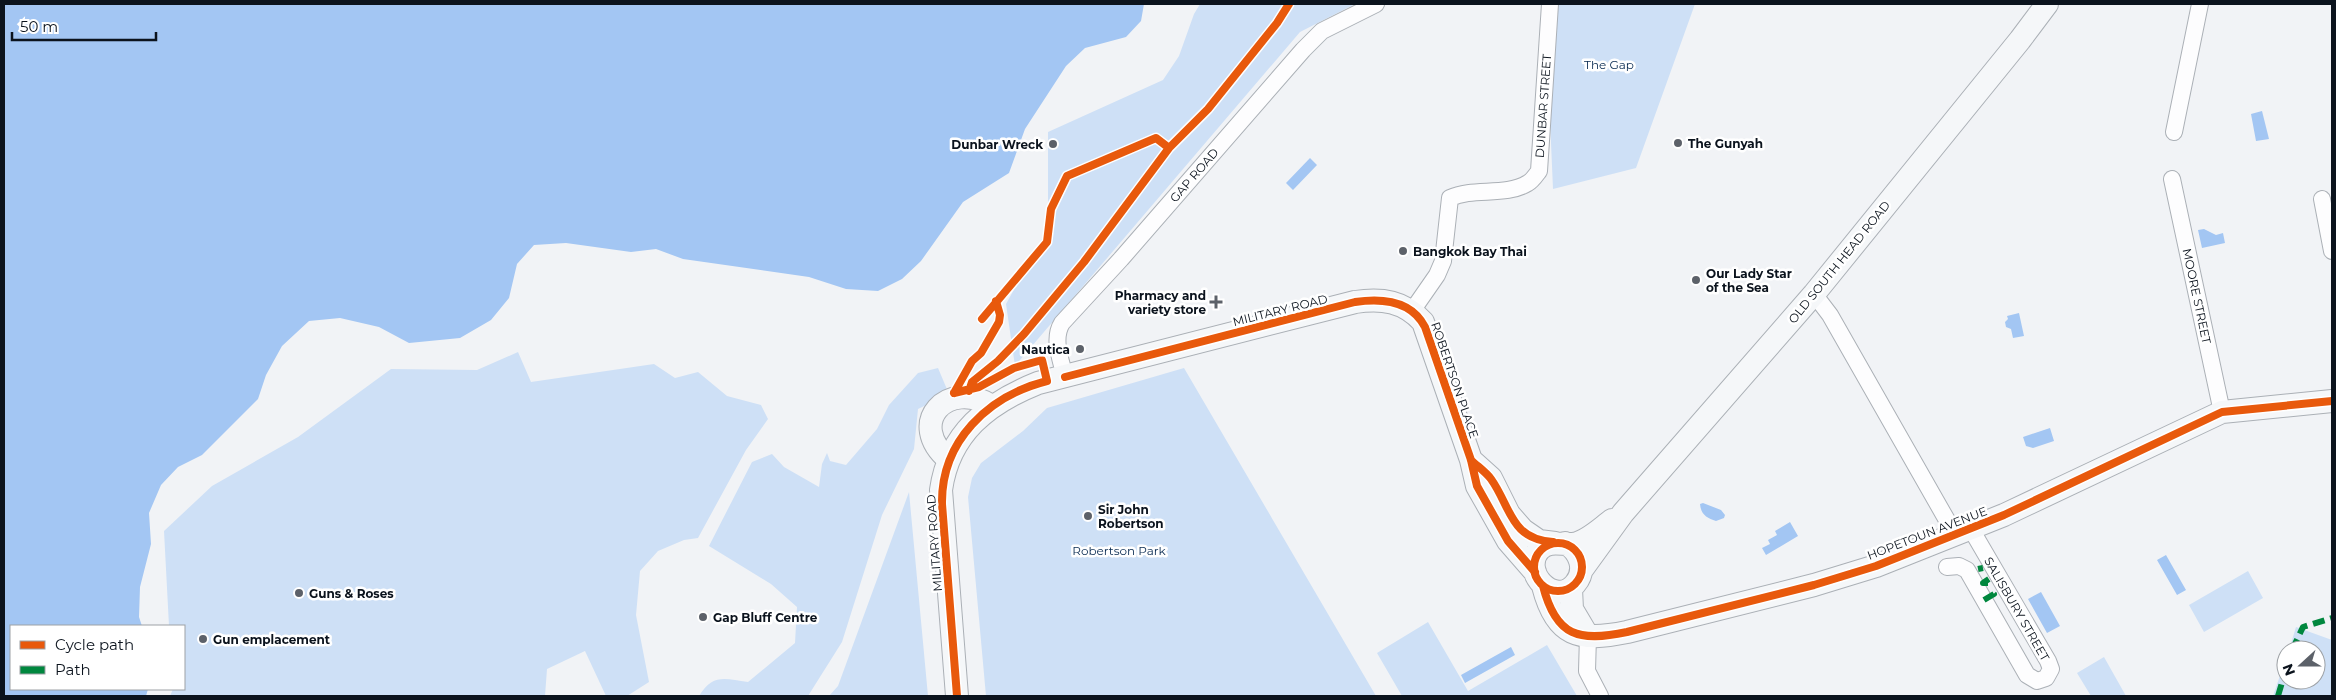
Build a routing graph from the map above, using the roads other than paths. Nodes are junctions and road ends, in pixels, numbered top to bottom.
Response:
1 (1376, 4) edge
2 (1550, 4) edge
3 (2047, 4) edge
4 (2200, 4) edge
5 (2174, 132) dead end
6 (2172, 179) dead end
7 (2322, 199) dead end
8 (2332, 251) edge
9 (1814, 294) junction
10 (1412, 311) junction
11 (1065, 377) junction
12 (2332, 401) edge
13 (992, 406) junction
14 (2222, 412) junction
15 (948, 460) junction
16 (1471, 460) junction
17 (1623, 513) junction
18 (1962, 533) junction
19 (1560, 543) junction
20 (1947, 567) dead end
21 (1539, 579) junction
22 (1576, 580) junction
23 (1588, 636) junction
24 (957, 696) edge
25 (1600, 696) edge

1 - 11 street, GAP ROAD
2 - 10 street, DUNBAR STREET
3 - 9 street, OLD SOUTH HEAD ROAD
4 - 5 street
6 - 14 street, MOORE STREET
7 - 8 street
9 - 17 street, OLD SOUTH HEAD ROAD
9 - 18 street, SALISBURY STREET
10 - 11 street, MILITARY ROAD
10 - 16 street, ROBERTSON PLACE
11 - 13 street, MILITARY ROAD
12 - 14 street, HOPETOUN AVENUE
13 - 15 street, MILITARY ROAD
13 - 15 street
14 - 18 street, HOPETOUN AVENUE
15 - 24 street, MILITARY ROAD
16 - 19 street, ROBERTSON PLACE
16 - 21 street, ROBERTSON PLACE
17 - 19 street, OLD SOUTH HEAD ROAD
17 - 22 street, OLD SOUTH HEAD ROAD
18 - 20 street, SALISBURY STREET
18 - 23 street, HOPETOUN AVENUE
19 - 21 street
19 - 22 street
21 - 22 street
21 - 23 street, HOPETOUN AVENUE
22 - 23 street
23 - 25 street

